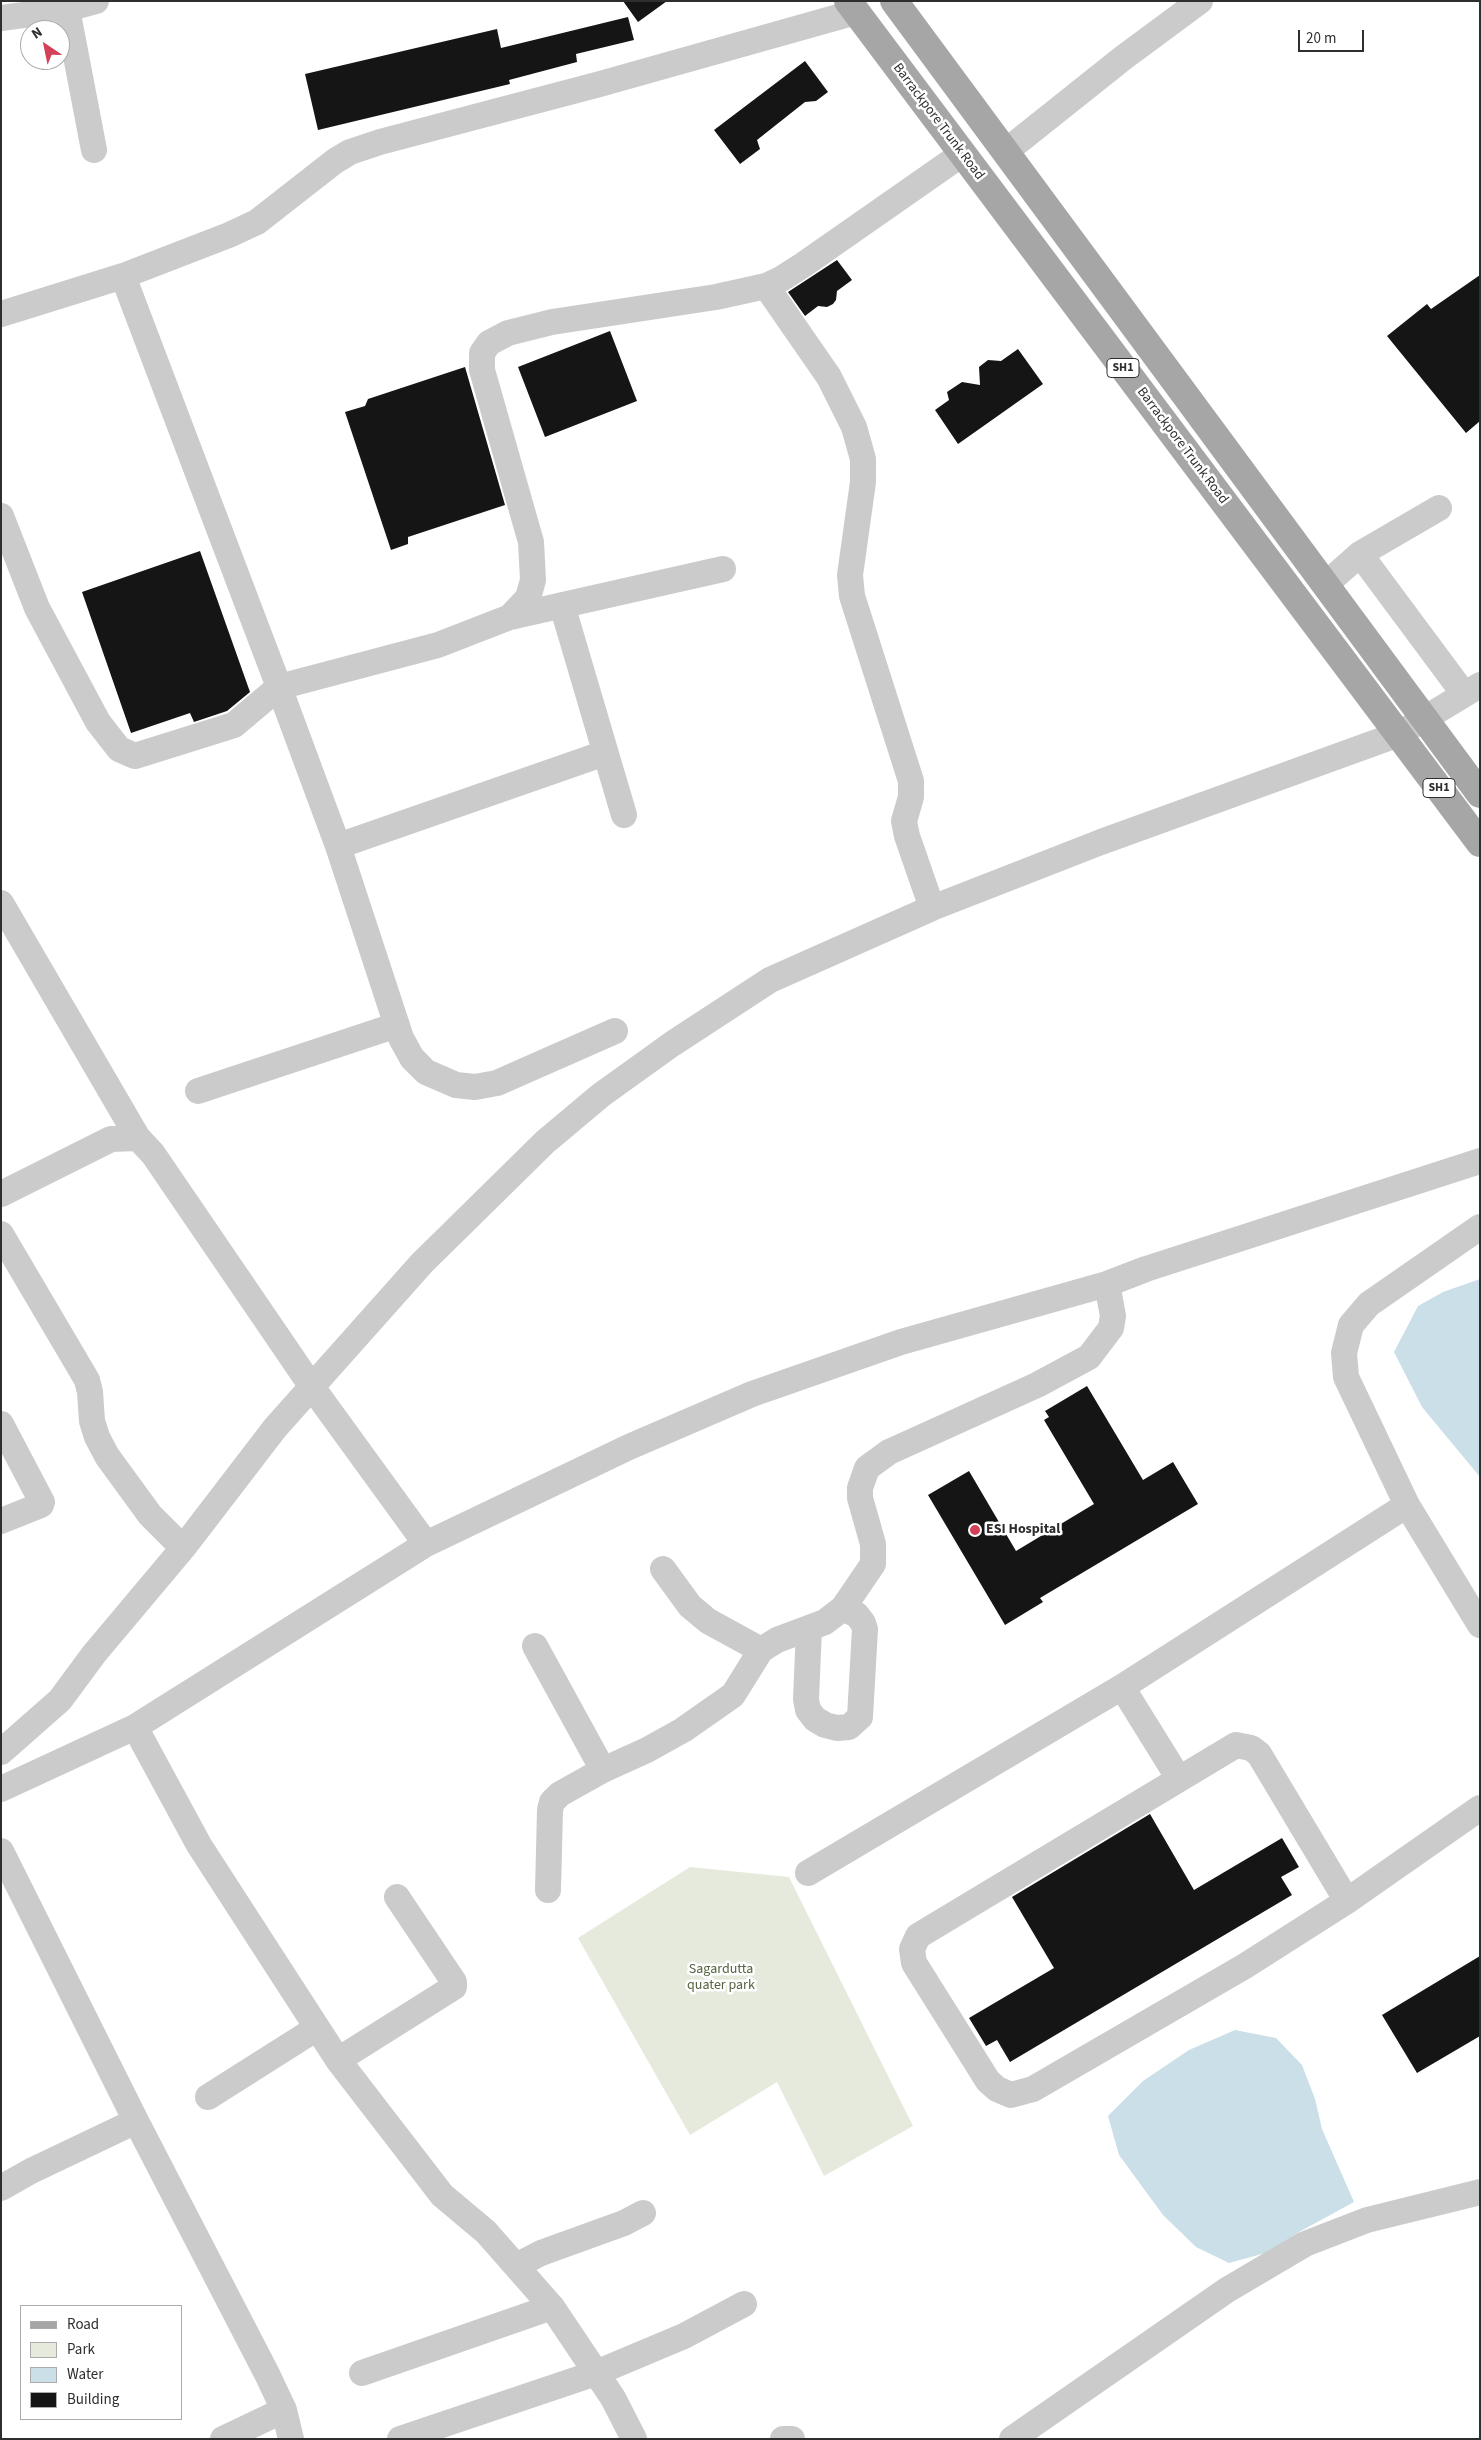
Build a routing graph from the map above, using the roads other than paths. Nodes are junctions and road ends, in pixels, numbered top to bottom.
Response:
1 (96, 1) edge
2 (894, 1) edge
3 (1200, 1) edge
4 (852, 7) edge
5 (67, 9) junction
6 (1, 18) edge
7 (94, 150) dead end
8 (1005, 152) junction
9 (962, 154) junction
10 (123, 276) junction
11 (766, 286) junction
12 (1, 314) edge
13 (1439, 508) dead end
14 (1, 516) edge
15 (1360, 554) junction
16 (723, 569) dead end
17 (1326, 584) junction
18 (562, 605) junction
19 (510, 616) junction
20 (280, 688) junction
21 (1472, 690) edge
22 (1424, 718) junction
23 (1399, 734) junction
24 (605, 753) junction
25 (1480, 794) edge
26 (624, 815) dead end
27 (1480, 843) edge
28 (338, 846) junction
29 (1, 902) edge
30 (932, 908) junction
31 (397, 1025) junction
32 (615, 1031) dead end
33 (198, 1091) dead end
34 (138, 1138) junction
35 (1480, 1162) edge
36 (1, 1194) edge
37 (1480, 1227) edge
38 (1, 1234) edge
39 (1107, 1284) junction
40 (312, 1387) junction
41 (1, 1424) edge
42 (1407, 1505) junction
43 (1, 1521) edge
44 (426, 1544) junction
45 (183, 1548) junction
46 (663, 1570) dead end
47 (843, 1608) junction
48 (1480, 1625) edge
49 (809, 1629) junction
50 (535, 1646) dead end
51 (761, 1650) junction
52 (1122, 1687) junction
53 (135, 1727) junction
54 (1, 1752) edge
55 (603, 1770) junction
56 (1179, 1779) junction
57 (1, 1789) edge
58 (1480, 1808) edge
59 (1, 1851) edge
60 (808, 1873) dead end
61 (548, 1890) dead end
62 (397, 1898) dead end
63 (1347, 1901) junction
64 (317, 2028) junction
65 (338, 2060) junction
66 (208, 2097) dead end
67 (136, 2121) junction
68 (1, 2188) edge
69 (1480, 2192) edge
70 (643, 2213) dead end
71 (516, 2266) junction
72 (744, 2304) dead end
73 (552, 2307) junction
74 (596, 2373) junction
75 (362, 2374) dead end
76 (284, 2410) junction
77 (223, 2439) edge
78 (291, 2439) edge
79 (400, 2439) edge
80 (634, 2439) edge
81 (782, 2439) edge
82 (792, 2439) edge
83 (1012, 2439) edge

1 - 5 street
2 - 8 main road, SH1
3 - 8 street
4 - 9 main road, Barrackpore Trunk Road / SH1
4 - 10 street
5 - 6 street
5 - 7 street
8 - 17 main road, SH1
9 - 11 street
9 - 23 main road, Barrackpore Trunk Road / SH1
10 - 12 street
10 - 20 street
11 - 19 street
11 - 30 street
13 - 15 street
14 - 20 street
15 - 17 street
15 - 21 street
16 - 18 street
17 - 22 main road, SH1
18 - 19 street
18 - 24 street
19 - 20 street
20 - 28 street
21 - 22 street
22 - 23 street
22 - 25 main road, SH1
23 - 27 main road, Barrackpore Trunk Road / SH1
23 - 30 street
24 - 26 street
24 - 28 street
28 - 31 street
29 - 34 street
30 - 40 street
31 - 32 street
31 - 33 street
34 - 36 street
34 - 40 street
35 - 39 street
37 - 42 street
38 - 45 street
39 - 44 street
39 - 47 street
40 - 44 street
40 - 45 street
41 - 43 street
42 - 48 street
42 - 52 street
44 - 53 street
45 - 54 street
46 - 51 street
47 - 49 street
47 - 49 street
49 - 51 street
50 - 55 street
51 - 55 street
52 - 56 street
52 - 60 street
53 - 57 street
53 - 64 street
55 - 61 street
56 - 63 street
56 - 63 street
58 - 63 street
59 - 67 street
62 - 65 street
64 - 65 street
64 - 66 street
65 - 71 street
67 - 68 street
67 - 76 street
69 - 83 street
70 - 71 street
71 - 73 street
72 - 74 street
73 - 74 street
73 - 75 street
74 - 79 street
74 - 80 street
76 - 77 street
76 - 78 street
81 - 82 street

